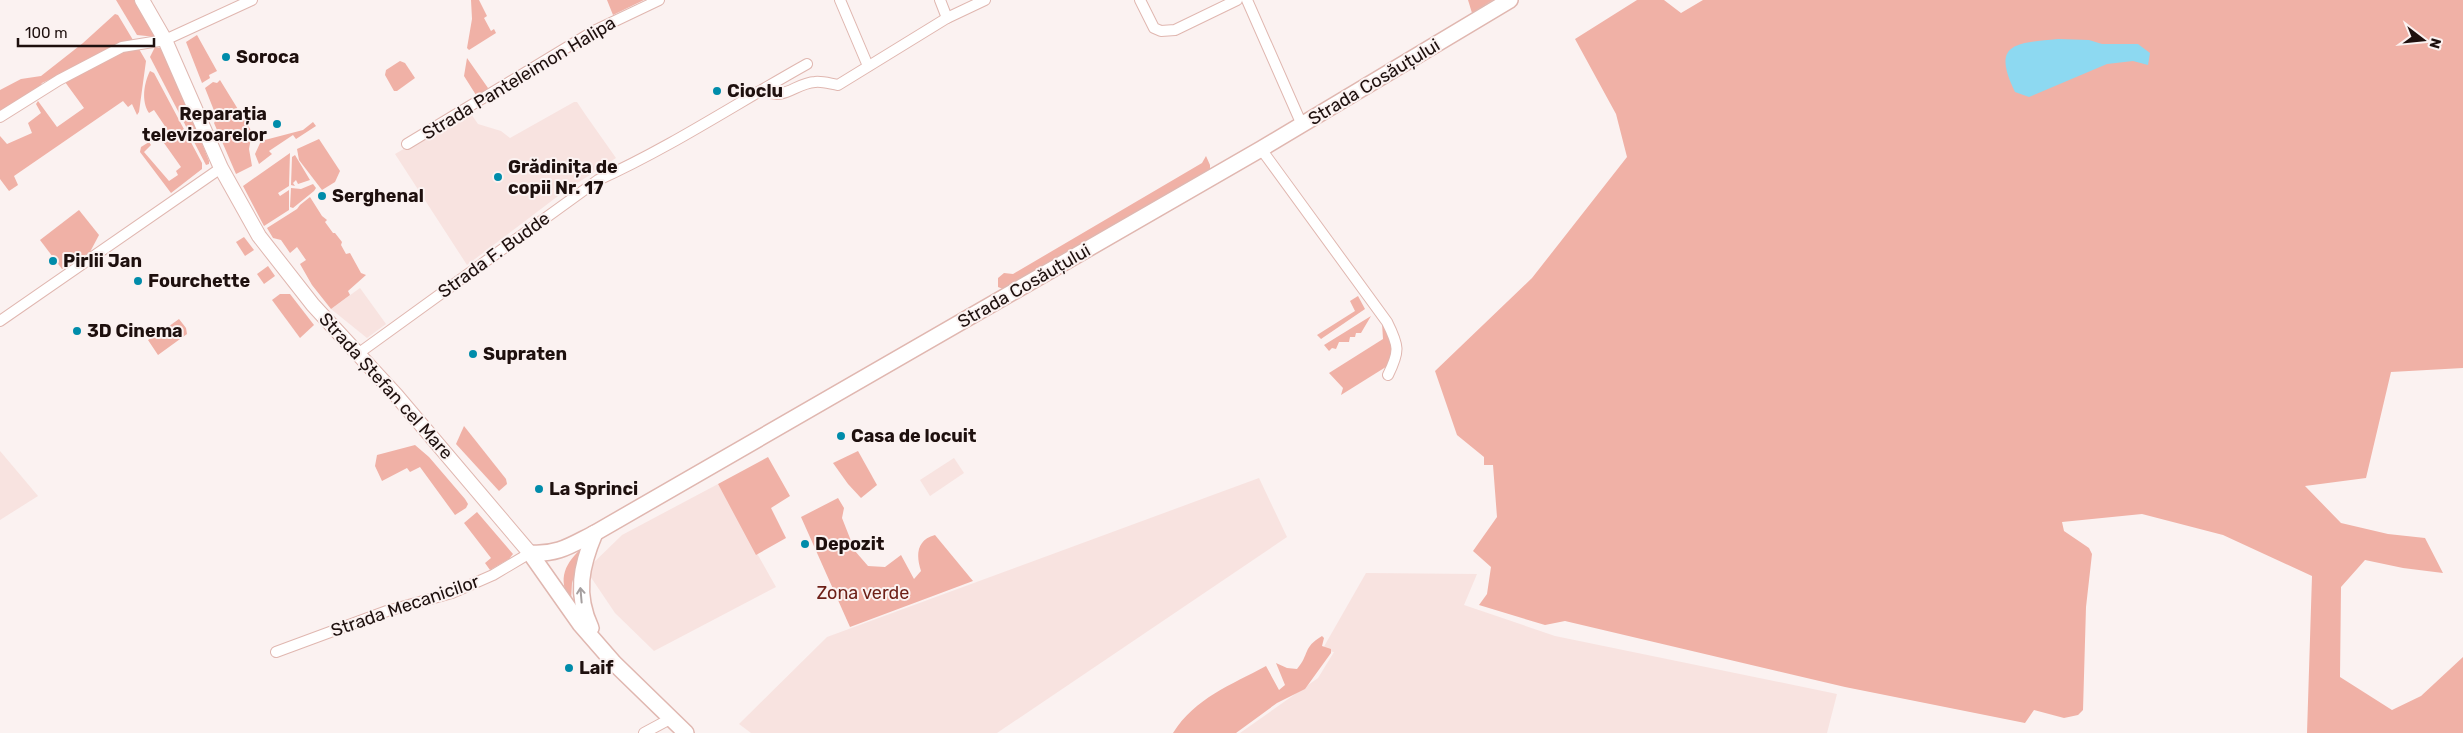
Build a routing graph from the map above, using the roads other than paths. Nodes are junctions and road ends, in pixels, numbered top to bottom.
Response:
1 (142, 0) edge
2 (252, 0) edge
3 (659, 0) edge
4 (840, 0) edge
5 (940, 0) edge
6 (986, 0) edge
7 (1140, 0) edge
8 (1237, 0) edge
9 (1247, 0) edge
10 (1510, 0) edge
11 (947, 18) junction
12 (166, 40) junction
13 (807, 64) dead end
14 (868, 66) junction
15 (763, 90) junction
16 (0, 117) edge
17 (1302, 125) junction
18 (407, 144) dead end
19 (1261, 149) junction
20 (220, 168) junction
21 (0, 321) edge
22 (359, 353) junction
23 (1388, 375) dead end
24 (595, 533) junction
25 (530, 553) junction
26 (596, 641) junction
27 (276, 652) dead end
28 (670, 719) junction
29 (644, 733) edge
30 (686, 733) edge

1 - 12 main road, Strada Ștefan cel Mare
2 - 12 street
3 - 18 street, Strada Panteleimon Halipa
4 - 14 street
5 - 11 street
6 - 11 street
7 - 8 street
9 - 17 street
10 - 17 main road, Strada Cosăuțului
11 - 14 street
12 - 16 street
12 - 20 main road, Strada Ștefan cel Mare
13 - 15 street, Strada F. Budde
14 - 15 street
15 - 22 street, Strada F. Budde
17 - 19 main road, Strada Cosăuțului
19 - 23 street
19 - 24 main road, Strada Cosăuțului
20 - 21 street
20 - 22 main road, Strada Ștefan cel Mare
22 - 25 main road, Strada Ștefan cel Mare
24 - 25 main road, Strada Cosăuțului
26 -> 24 main road
25 - 26 main road, Strada Ștefan cel Mare
25 - 27 street, Strada Mecanicilor
26 - 28 main road, Strada Ștefan cel Mare
28 - 29 street
28 - 30 main road, Strada Ștefan cel Mare

